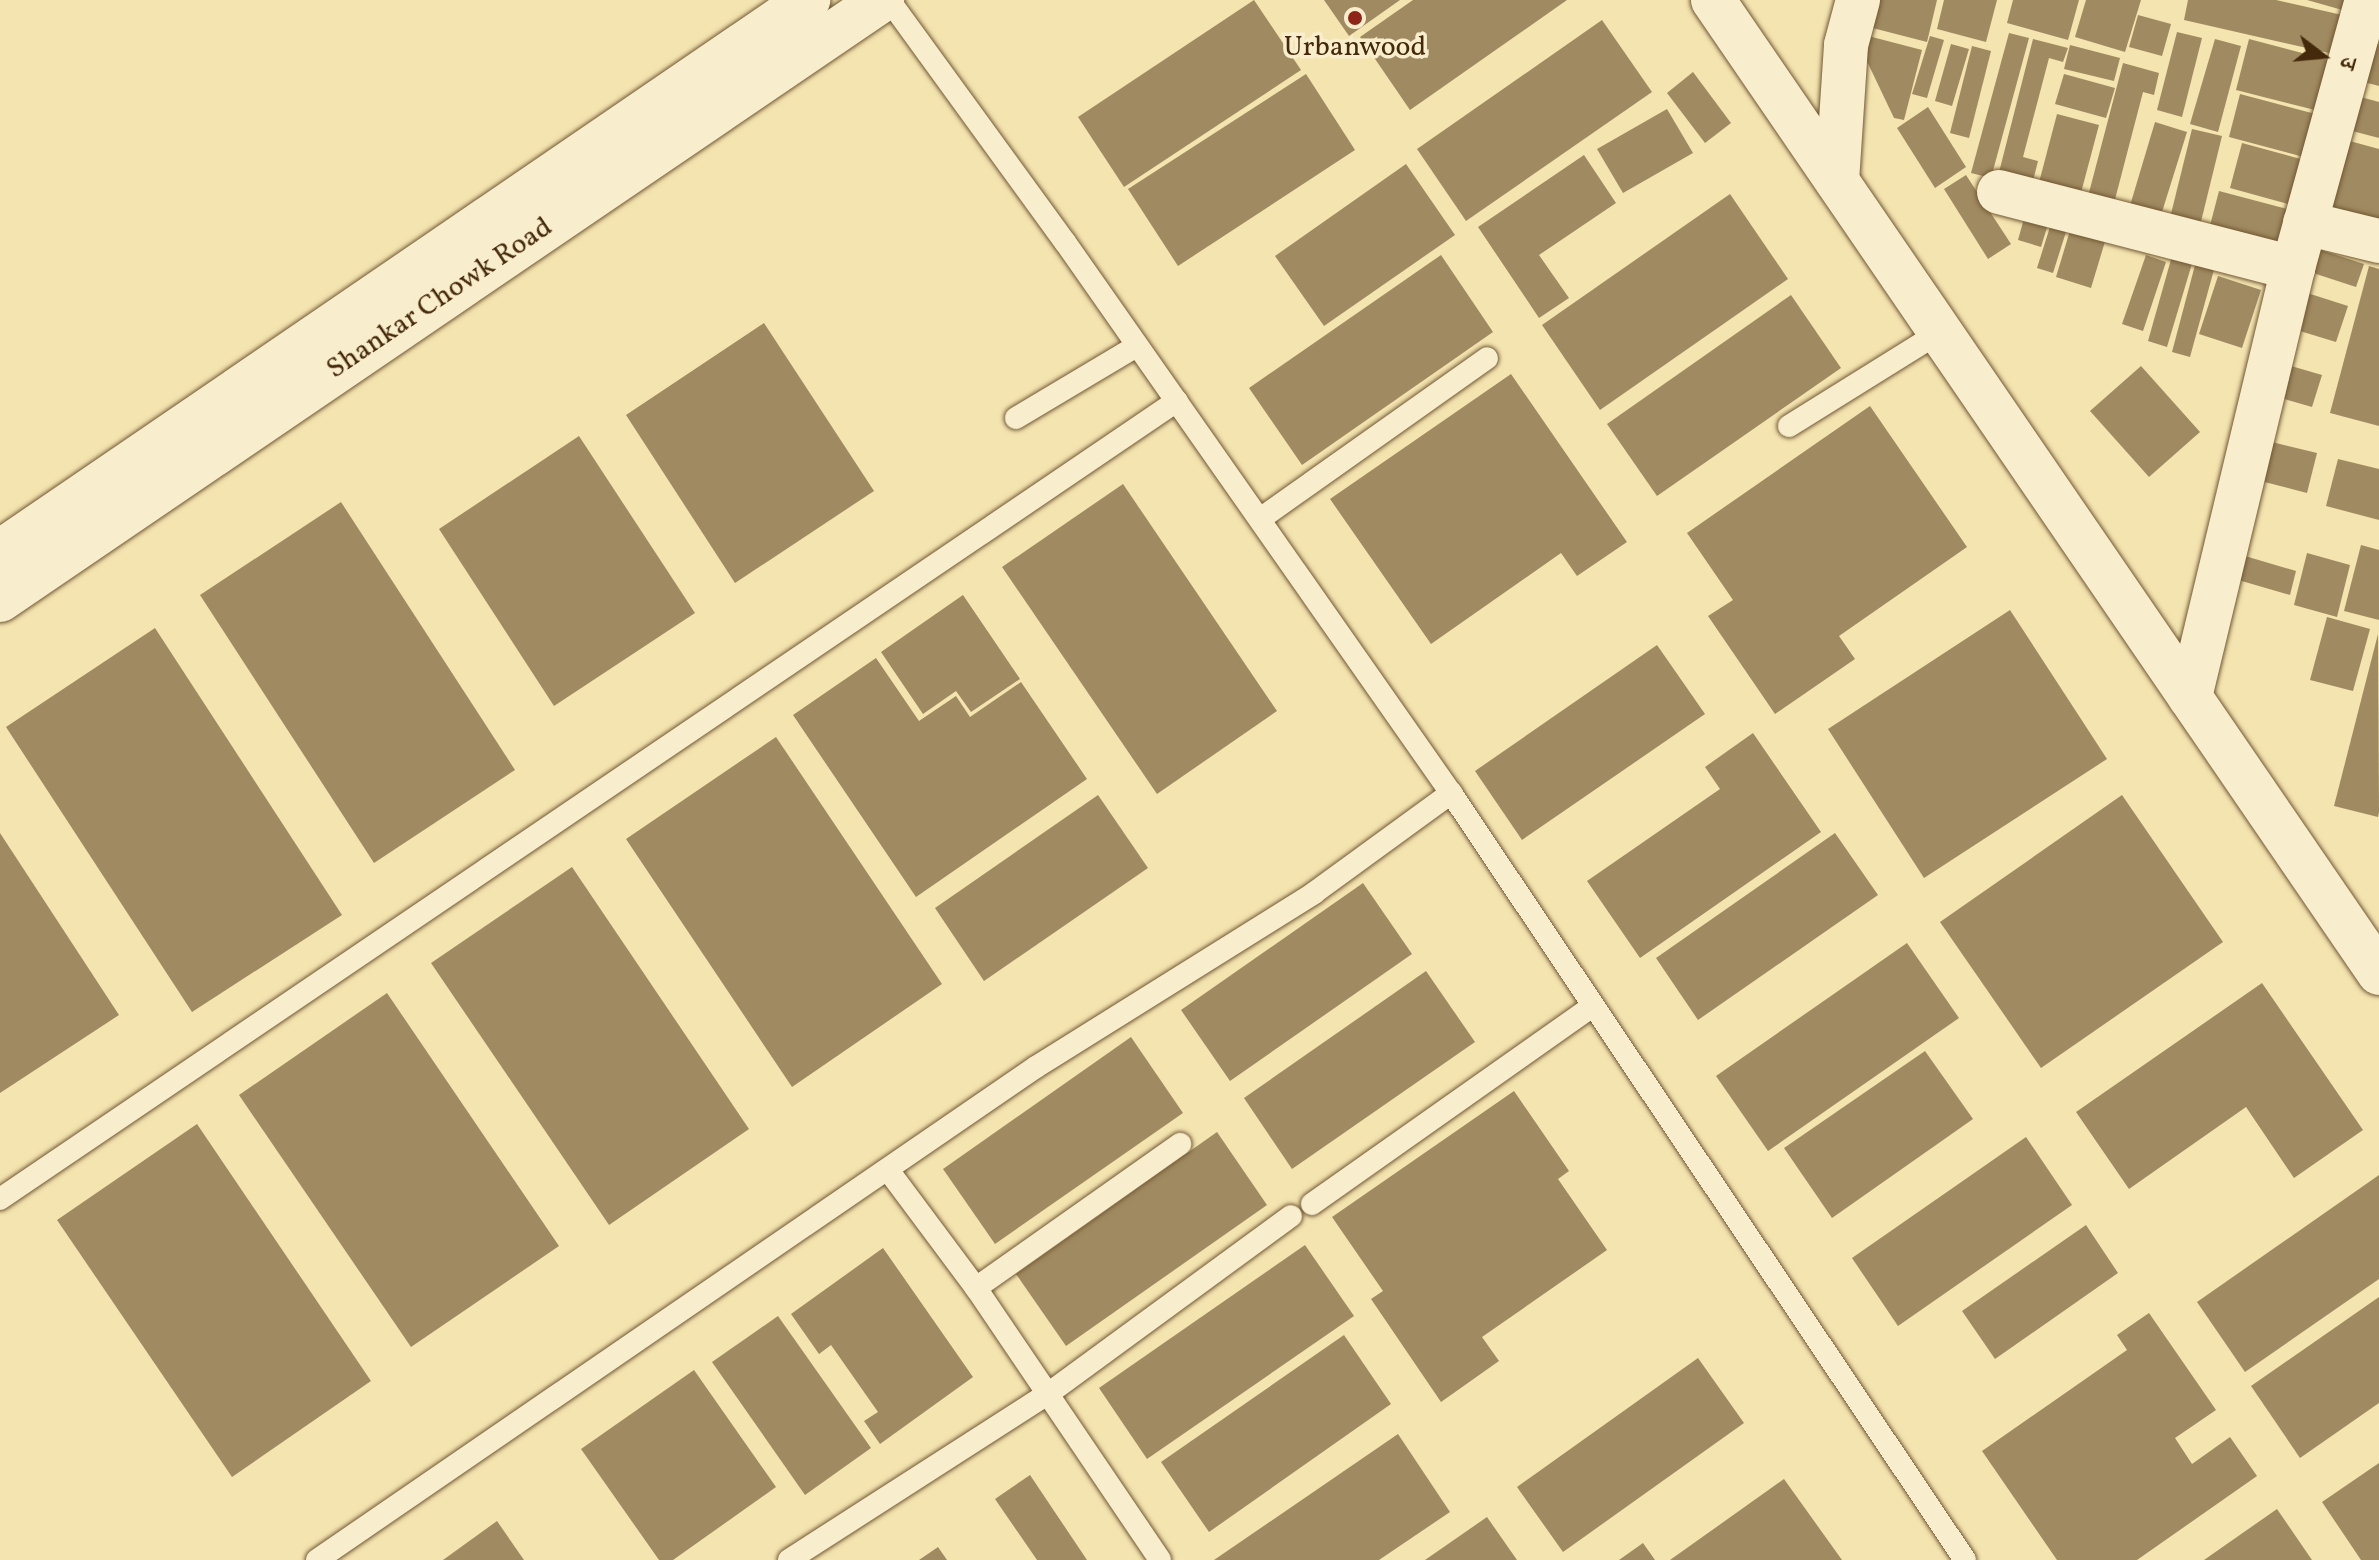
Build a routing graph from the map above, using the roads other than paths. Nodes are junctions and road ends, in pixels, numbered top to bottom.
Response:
1 (808, 0) edge
2 (882, 0) edge
3 (889, 0) edge
4 (1858, 0) edge
5 (2367, 0) edge
6 (1716, 3) edge
7 (1837, 181) junction
8 (1999, 192) dead end
9 (2305, 223) junction
10 (2379, 241) edge
11 (2293, 268) junction
12 (1940, 332) junction
13 (1137, 346) junction
14 (1487, 358) dead end
15 (1177, 401) junction
16 (1016, 418) dead end
17 (1789, 426) dead end
18 (1260, 519) junction
19 (0, 552) edge
20 (0, 600) edge
21 (2190, 697) junction
22 (1451, 793) junction
23 (2379, 973) edge
24 (1593, 1006) junction
25 (1180, 1144) dead end
26 (888, 1170) junction
27 (0, 1199) edge
28 (1312, 1204) dead end
29 (1291, 1216) dead end
30 (976, 1288) junction
31 (1048, 1394) junction
32 (317, 1560) edge
33 (789, 1560) edge
34 (1160, 1560) edge
35 (1965, 1560) edge

1 - 19 street, Shankar Chowk Road
2 - 20 street, Shankar Chowk Road
3 - 13 lane
4 - 7 street
5 - 9 street
6 - 7 street
7 - 12 street
8 - 11 street
9 - 10 street
9 - 11 street
11 - 21 street
12 - 17 lane
12 - 21 street
13 - 15 lane
13 - 16 lane
14 - 18 lane
15 - 18 lane
15 - 27 lane
18 - 22 lane
21 - 23 street
22 - 24 lane
22 - 26 lane
24 - 28 lane
24 - 35 lane
25 - 30 lane
26 - 30 lane
26 - 32 lane
29 - 31 lane
30 - 31 lane
31 - 33 lane
31 - 34 lane

